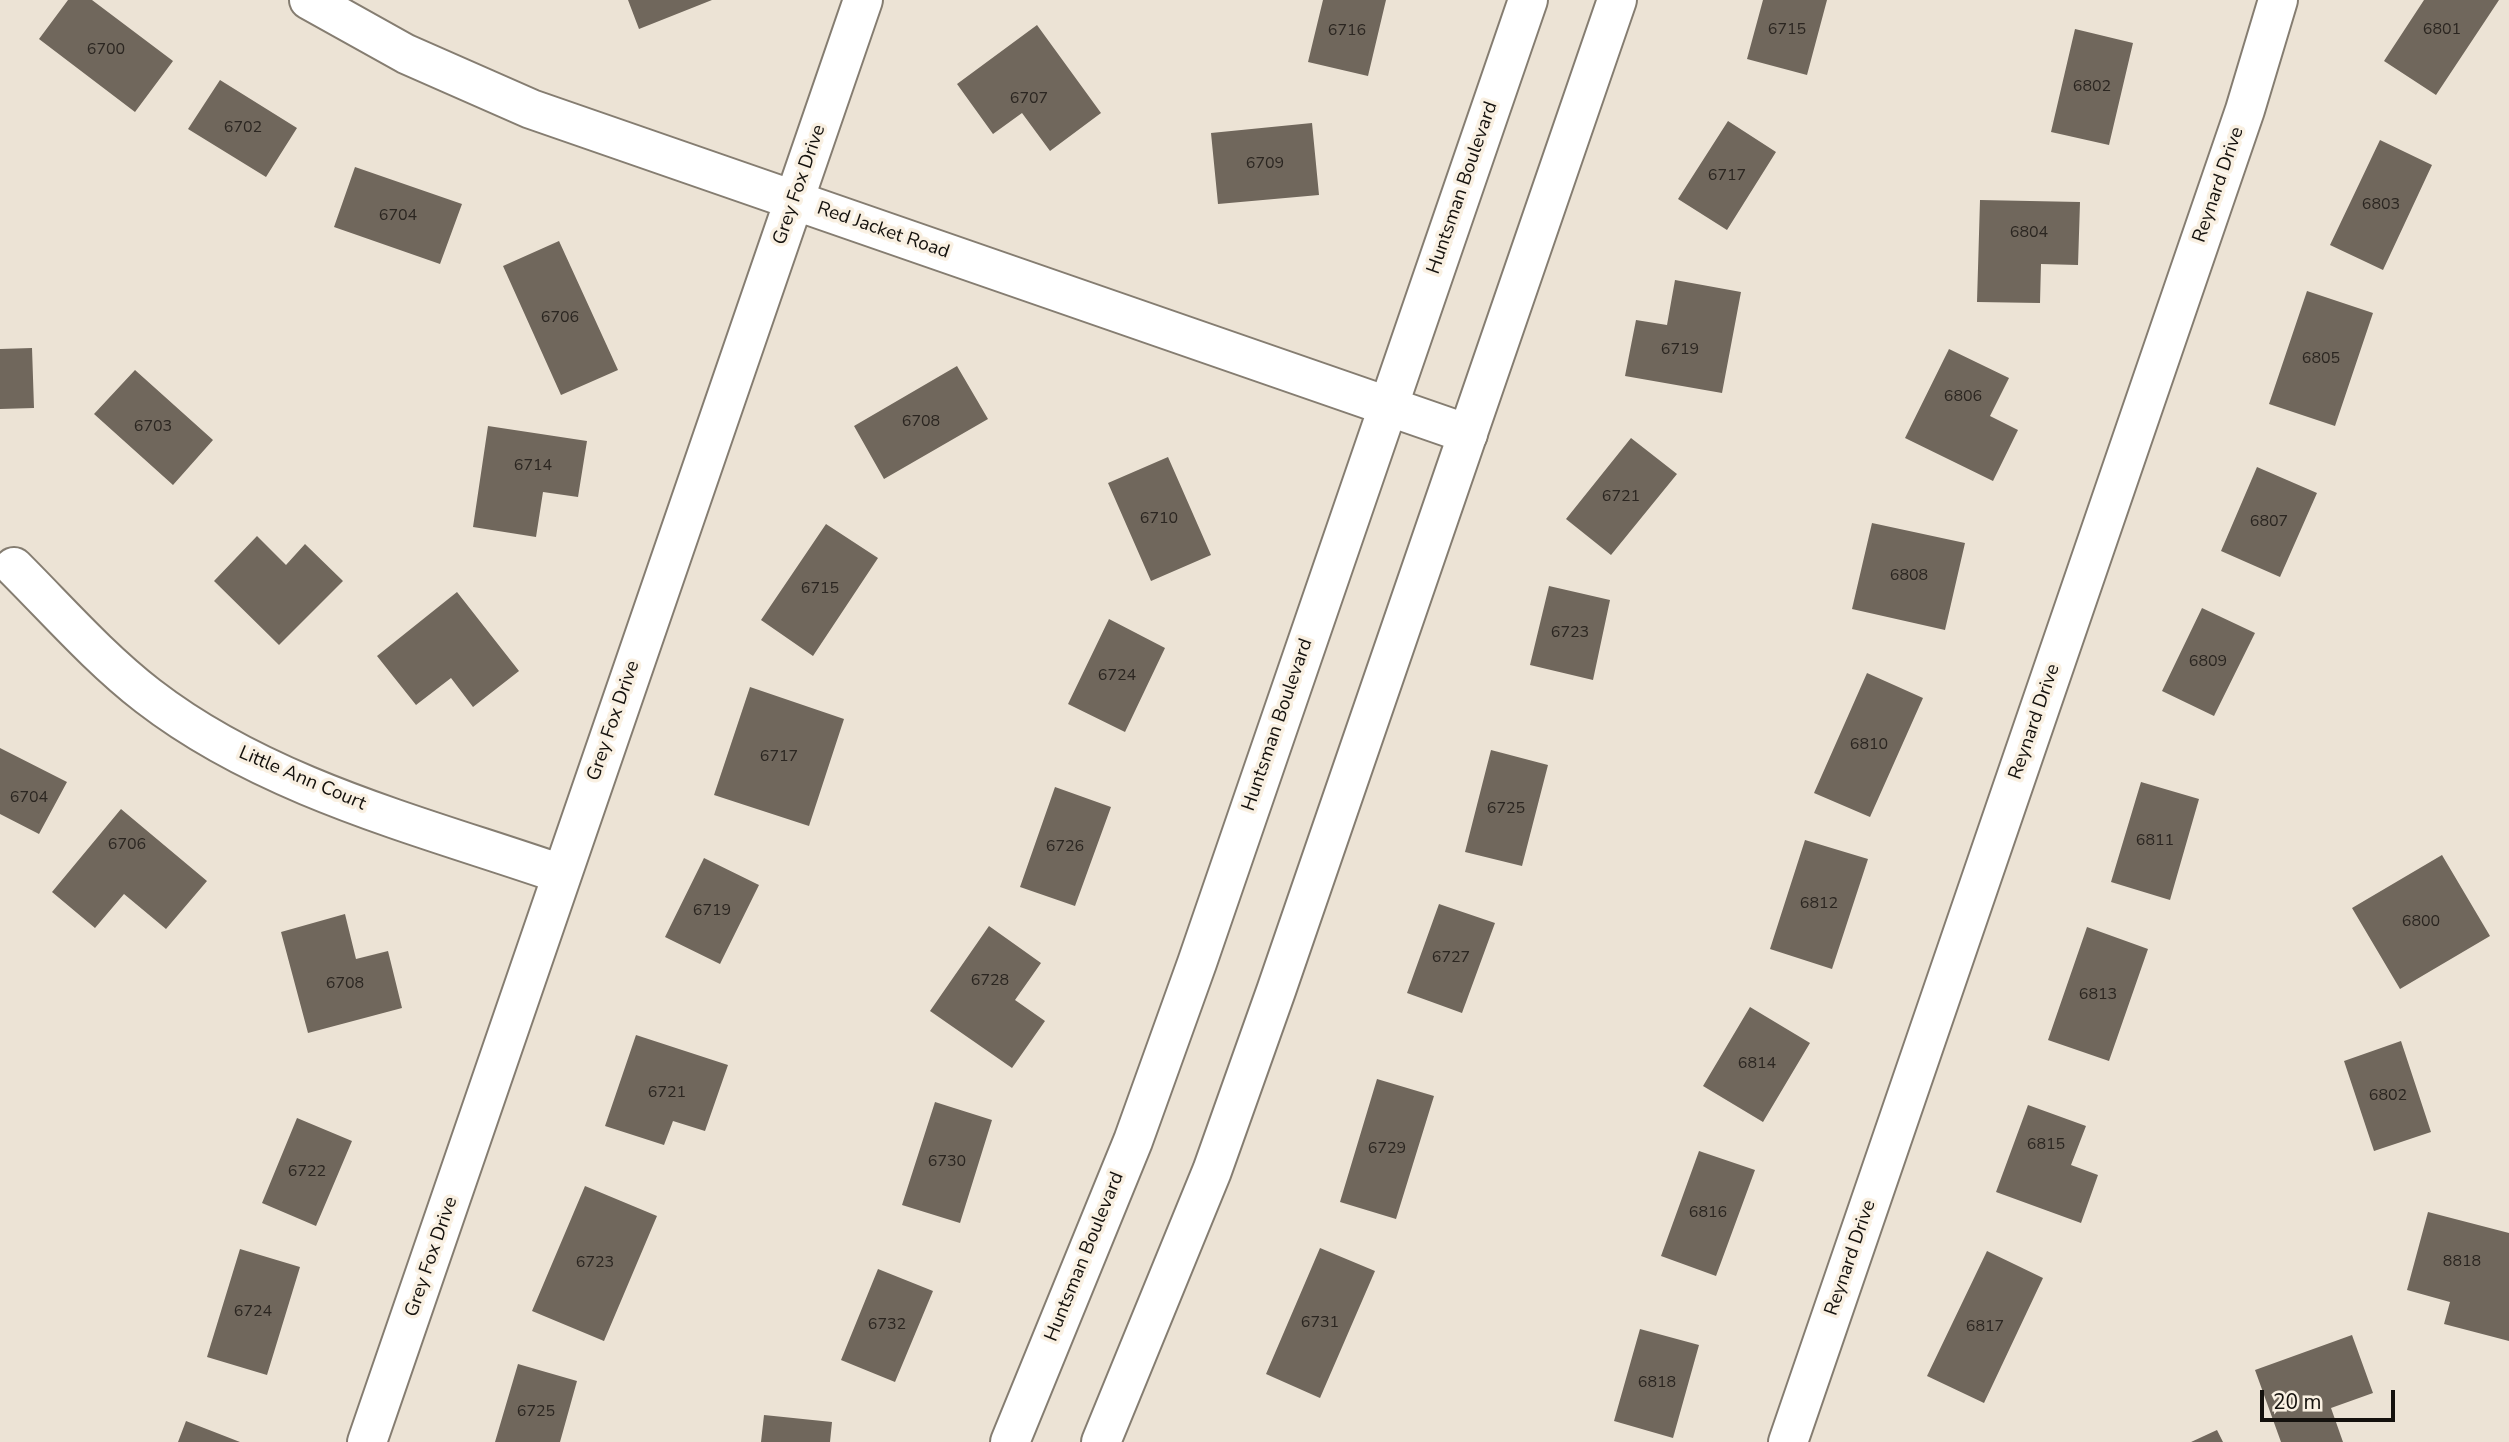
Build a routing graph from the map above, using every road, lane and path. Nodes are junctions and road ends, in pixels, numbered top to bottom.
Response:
1 (309, 0) edge
2 (863, 0) edge
3 (1528, 0) edge
4 (1617, 0) edge
5 (2278, 0) edge
6 (794, 200) junction
7 (1387, 406) junction
8 (1468, 434) junction
9 (15, 567) dead end
10 (561, 874) junction
11 (367, 1442) edge
12 (1010, 1442) edge
13 (1101, 1442) edge
14 (1788, 1442) edge

1 - 6 street, Red Jacket Road
2 - 6 street, Grey Fox Drive
3 - 7 street, Huntsman Boulevard
4 - 8 street
5 - 14 street, Reynard Drive
6 - 7 street, Red Jacket Road
6 - 10 street, Grey Fox Drive
7 - 8 street, Red Jacket Road
7 - 12 street, Huntsman Boulevard
8 - 13 street
9 - 10 street, Little Ann Court
10 - 11 street, Grey Fox Drive

